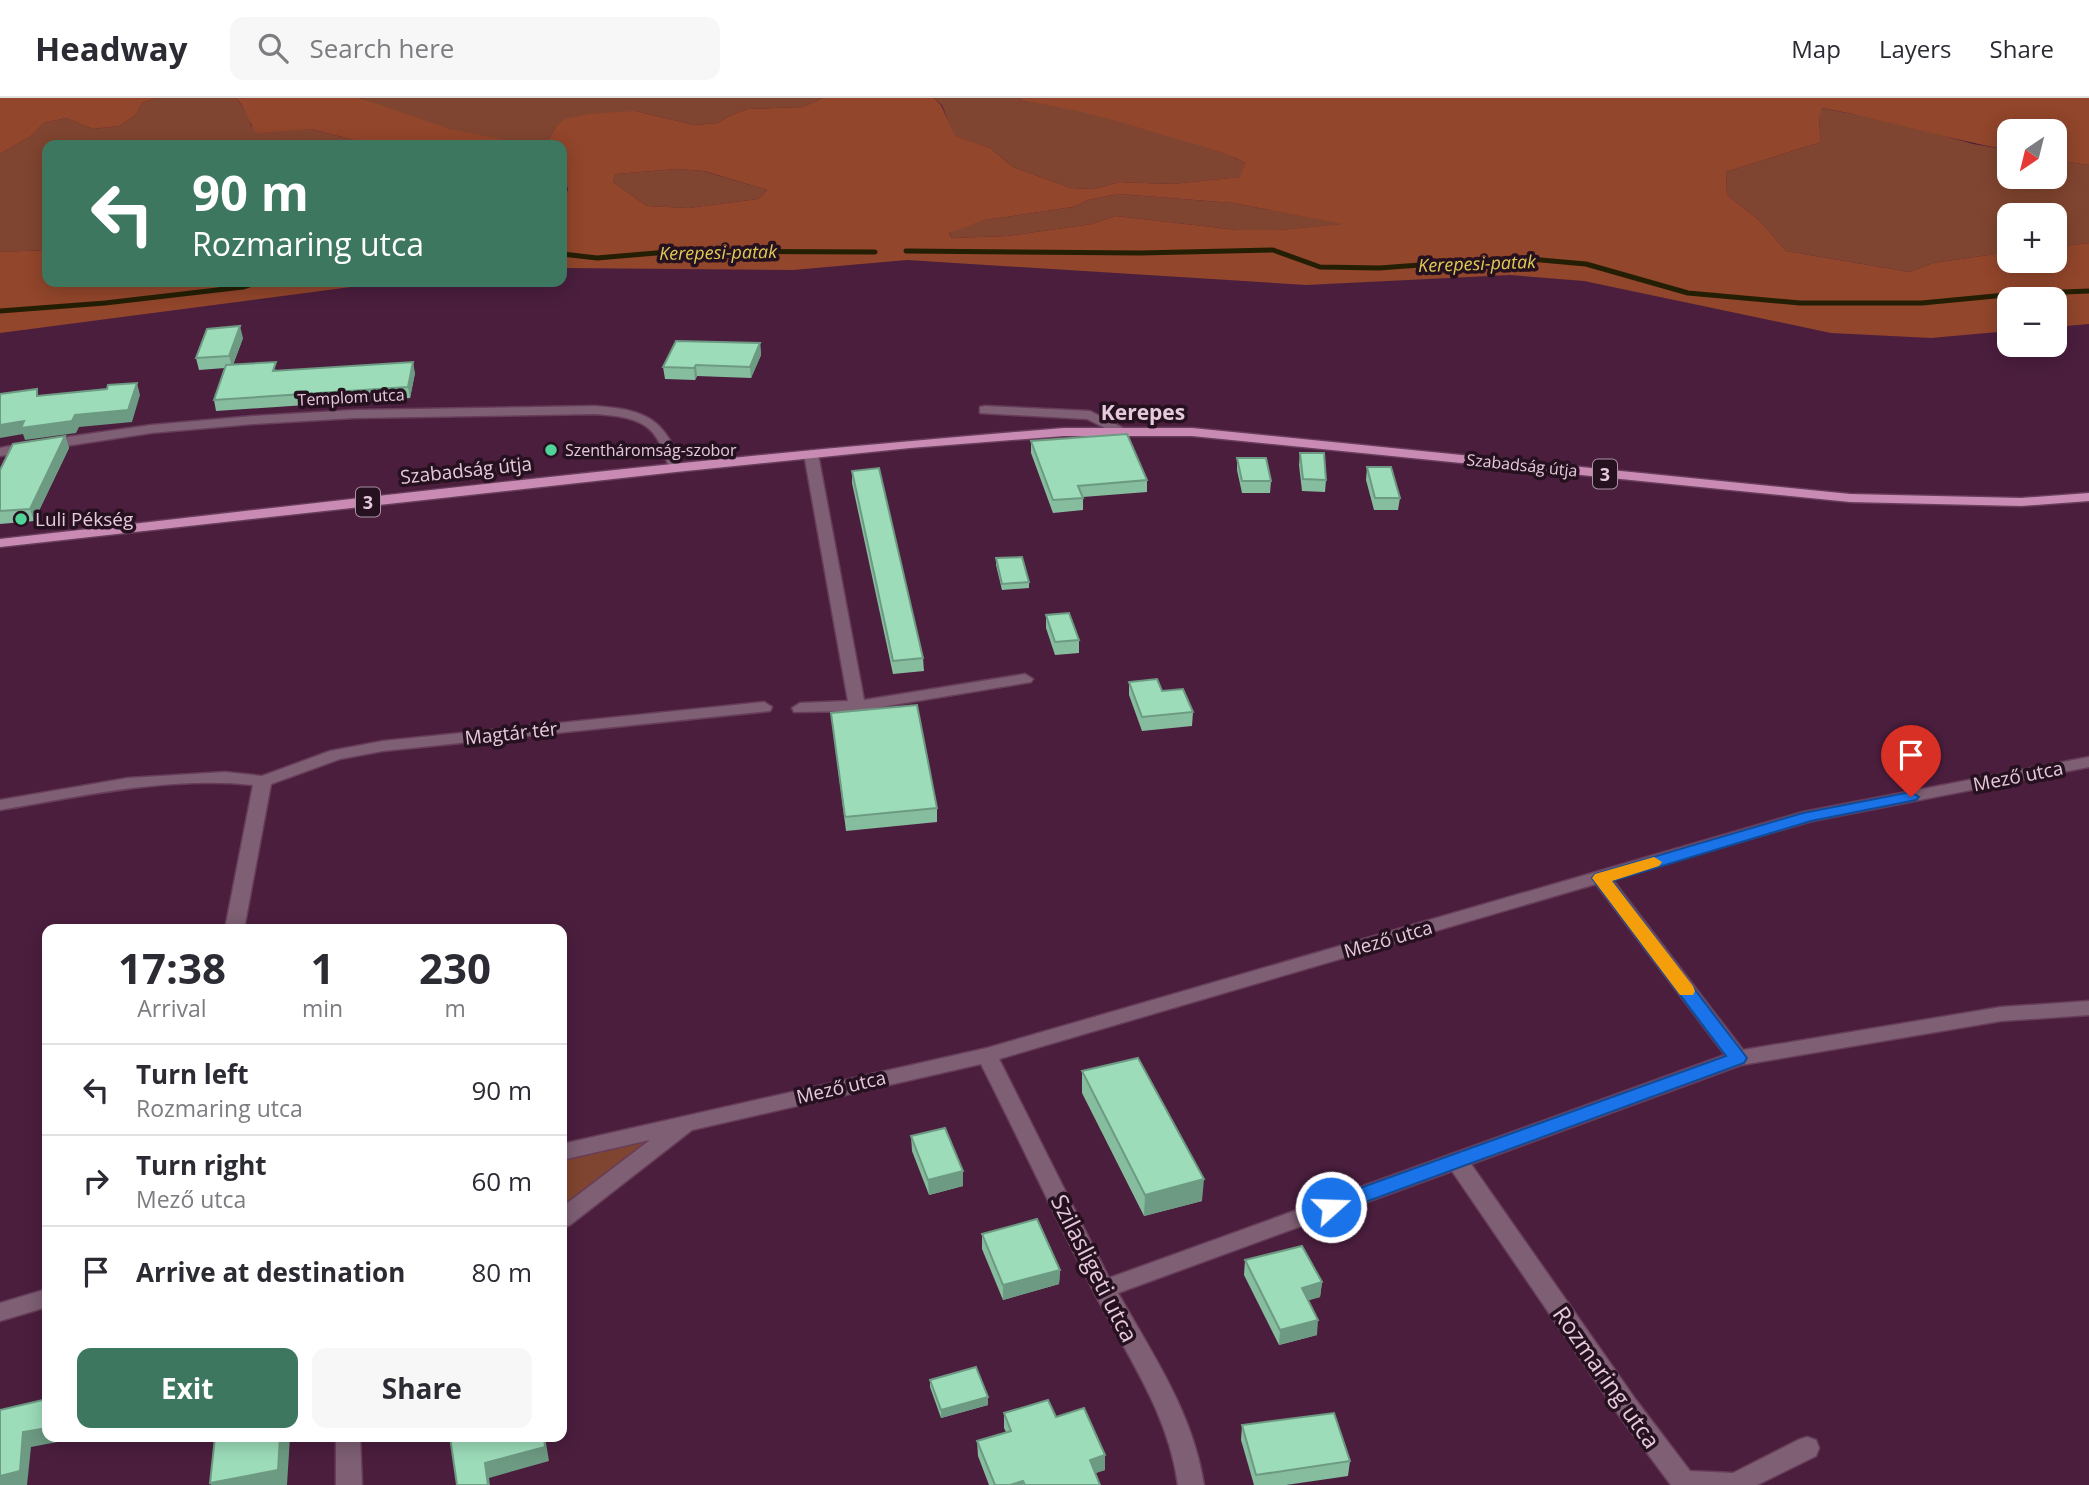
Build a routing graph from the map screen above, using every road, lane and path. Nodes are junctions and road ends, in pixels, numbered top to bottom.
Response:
1 (985, 410) dead end
2 (1122, 431) junction
3 (0, 452) edge
4 (811, 454) junction
5 (676, 468) junction
6 (2089, 497) edge
7 (0, 543) edge
8 (1026, 679) dead end
9 (857, 706) junction
10 (764, 707) dead end
11 (800, 708) dead end
12 (2089, 762) edge
13 (263, 781) junction
14 (0, 805) edge
15 (1601, 878) junction
16 (236, 924) edge
17 (2089, 1007) edge
18 (987, 1055) junction
19 (1738, 1058) junction
20 (689, 1121) junction
21 (567, 1142) edge
22 (589, 1144) junction
23 (567, 1151) edge
24 (1457, 1161) junction
25 (567, 1215) edge
26 (1104, 1289) junction
27 (42, 1299) edge
28 (0, 1312) edge
29 (348, 1442) edge
30 (1807, 1448) dead end
31 (349, 1485) edge
32 (1191, 1485) edge

1 - 2 street, Szabadság útja
2 - 4 main road, Szabadság útja / 3
2 - 6 main road, Szabadság útja / 3
3 - 5 street, Templom utca
4 - 5 main road, Szabadság útja / 3
4 - 9 street
5 - 7 main road, Szabadság útja / 3
8 - 9 street
9 - 11 street
10 - 13 street, Magtár tér
12 - 15 street, Mező utca
13 - 14 street, Magtár tér
13 - 16 street
15 - 18 street, Mező utca
15 - 19 street
17 - 19 street
18 - 20 street, Mező utca
18 - 26 street, Szilasligeti utca
19 - 24 street
20 - 22 street, Mező utca
20 - 25 street, Mező utca
21 - 22 street
22 - 23 street, Mező utca
24 - 26 street
24 - 30 street, Rozmaring utca
26 - 32 street, Szilasligeti utca
27 - 28 street
29 - 31 street

